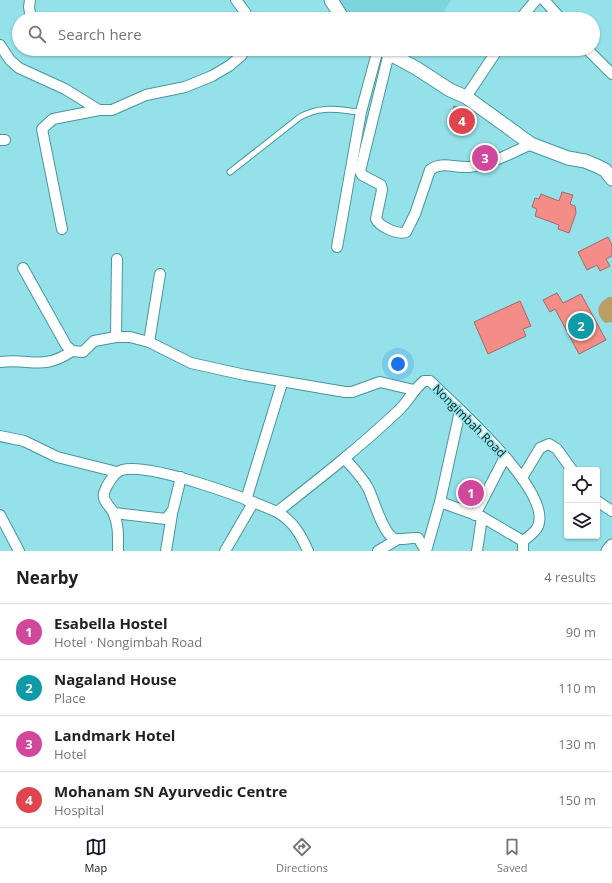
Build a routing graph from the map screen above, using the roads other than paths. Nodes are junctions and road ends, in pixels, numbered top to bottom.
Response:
1 (30, 0) edge
2 (236, 0) edge
3 (331, 0) edge
4 (536, 0) edge
5 (544, 0) edge
6 (31, 12) edge
7 (244, 12) edge
8 (339, 12) edge
9 (526, 12) edge
10 (555, 12) edge
11 (0, 45) edge
12 (241, 56) edge
13 (381, 56) edge
14 (382, 56) edge
15 (393, 56) edge
16 (493, 56) edge
17 (593, 56) edge
18 (612, 74) edge
19 (466, 97) junction
20 (99, 110) junction
21 (361, 112) junction
22 (531, 144) junction
23 (230, 172) dead end
24 (612, 179) edge
25 (62, 229) dead end
26 (337, 247) dead end
27 (117, 259) dead end
28 (23, 268) dead end
29 (160, 274) dead end
30 (116, 337) junction
31 (149, 342) junction
32 (72, 351) junction
33 (0, 362) edge
34 (282, 383) junction
35 (414, 390) junction
36 (460, 411) junction
37 (0, 436) edge
38 (505, 457) junction
39 (345, 459) junction
40 (570, 467) edge
41 (117, 472) junction
42 (181, 477) junction
43 (522, 478) junction
44 (250, 501) junction
45 (440, 502) junction
46 (600, 503) edge
47 (612, 511) edge
48 (277, 512) junction
49 (114, 513) junction
50 (0, 514) edge
51 (172, 514) junction
52 (479, 516) junction
53 (398, 539) junction
54 (523, 546) edge
55 (612, 546) edge
56 (19, 551) edge
57 (118, 551) edge
58 (166, 551) edge
59 (225, 551) edge
60 (308, 551) edge
61 (378, 551) edge
62 (426, 551) edge
63 (477, 551) edge
64 (608, 551) edge

1 - 6 street
2 - 7 street
3 - 8 street
4 - 9 street
5 - 10 street
11 - 20 street
12 - 20 street
13 - 21 street
14 - 22 street
15 - 19 street
16 - 19 street
17 - 18 street
19 - 22 street
20 - 25 street
21 - 23 lane
21 - 26 street
22 - 24 street
27 - 30 street
28 - 32 street
29 - 31 street
30 - 31 street
30 - 32 street
31 - 34 street
32 - 33 street
34 - 35 street
34 - 44 street
35 - 36 street, Nongimbah Road
35 - 39 street, Nongimbah Road
36 - 38 street, Nongimbah Road
36 - 45 street
37 - 41 street
38 - 43 street, Nongimbah Road
38 - 52 street
39 - 48 street, Nongimbah Road
39 - 53 street
40 - 43 street
41 - 42 street
41 - 49 street
42 - 44 street
42 - 51 street
43 - 54 street, Nongimbah Road
44 - 48 street
44 - 59 street
45 - 52 street
45 - 62 street
46 - 47 street
48 - 60 street
49 - 51 street
49 - 57 street
50 - 56 street
51 - 58 street
52 - 54 street
52 - 63 street
53 - 61 street
53 - 62 street
55 - 64 street

